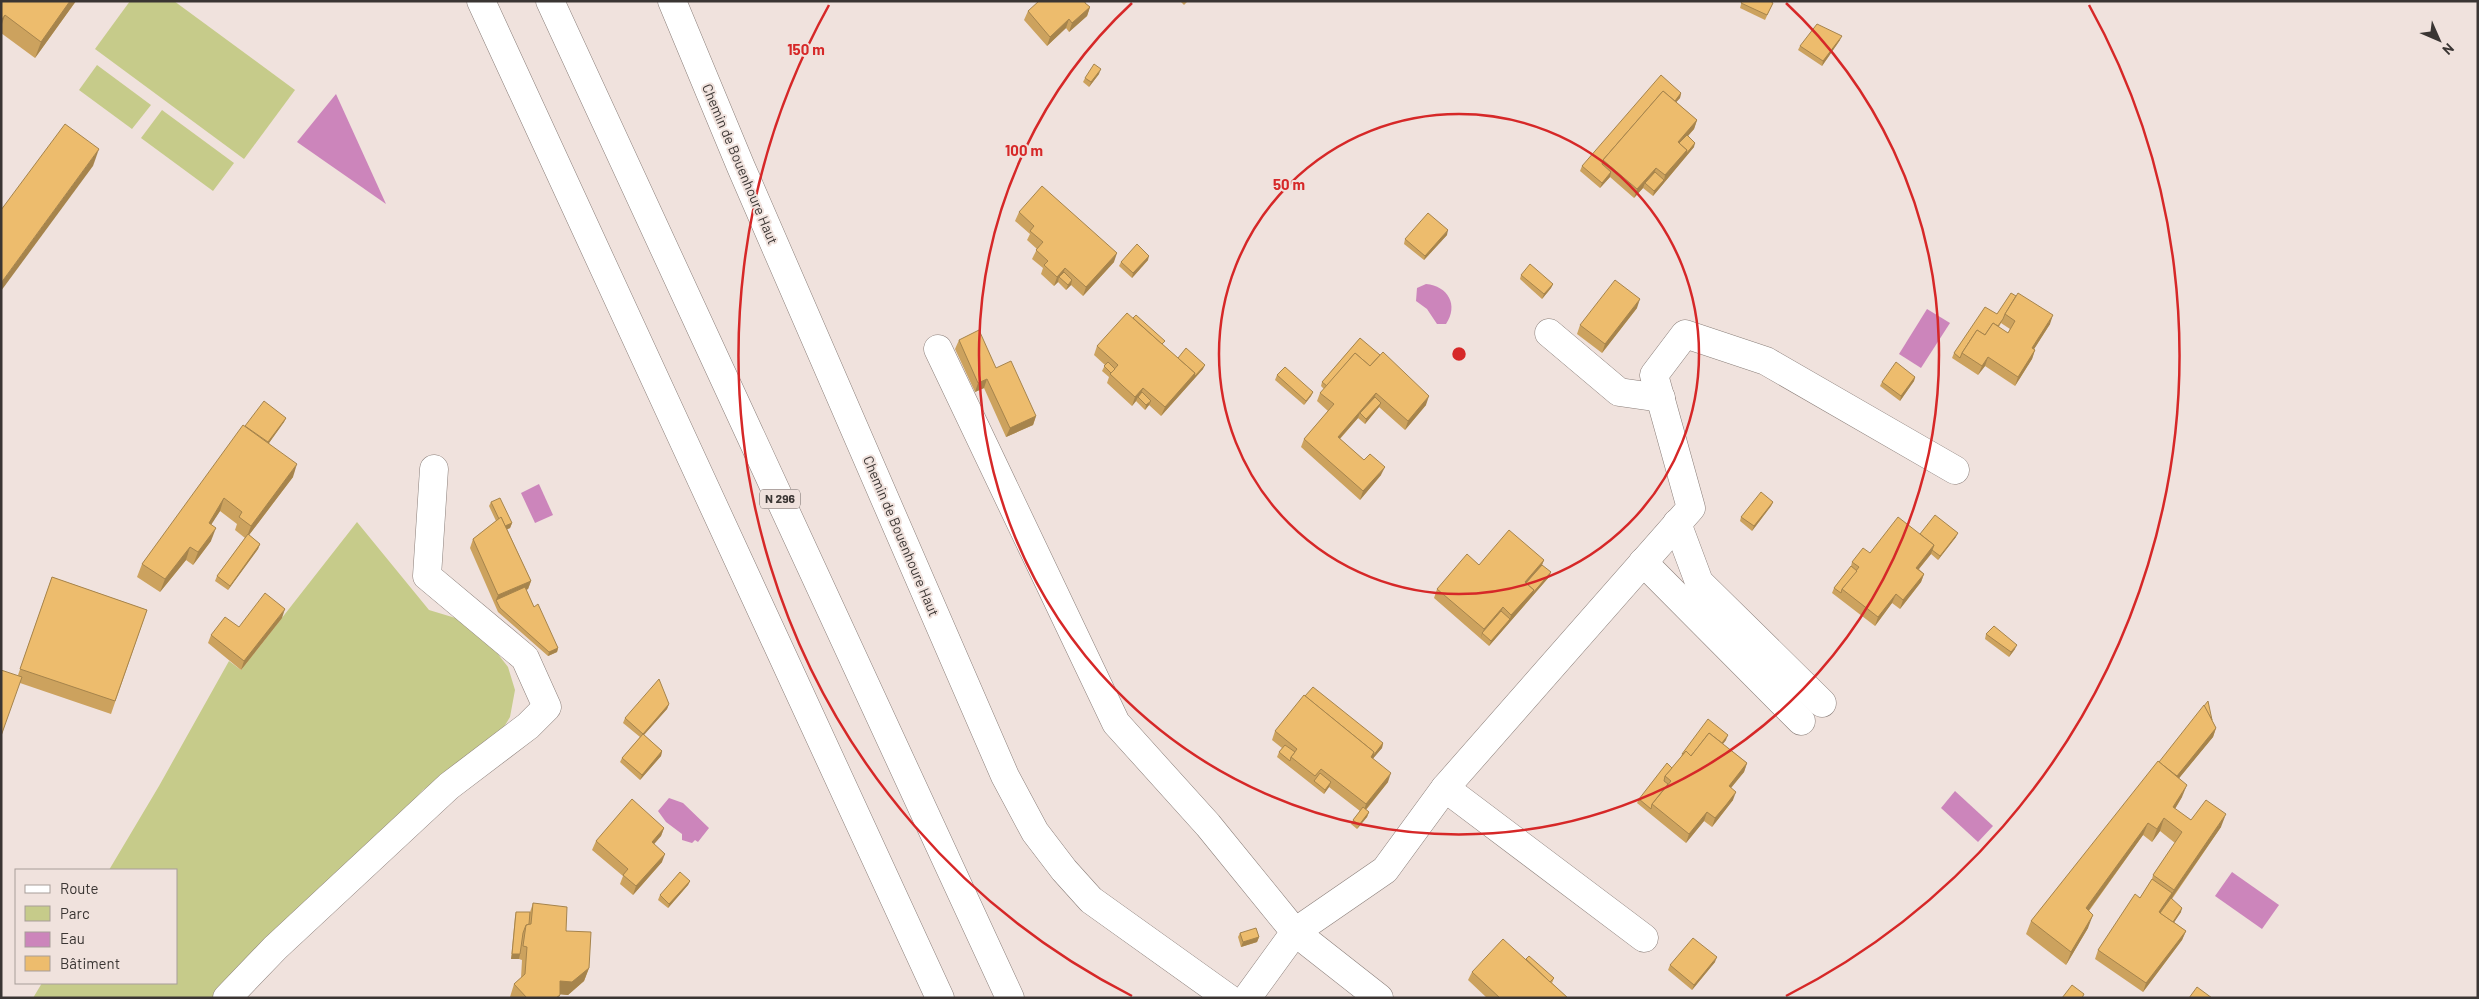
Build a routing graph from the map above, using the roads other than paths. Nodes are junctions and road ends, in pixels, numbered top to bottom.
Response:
1 (481, 1) edge
2 (550, 1) edge
3 (672, 1) edge
4 (1549, 333) dead end
5 (938, 349) dead end
6 (1660, 398) junction
7 (434, 469) dead end
8 (1955, 470) dead end
9 (1677, 523) junction
10 (1643, 562) junction
11 (1822, 703) dead end
12 (1800, 721) dead end
13 (1445, 788) junction
14 (1295, 932) junction
15 (1644, 938) dead end
16 (227, 998) edge
17 (940, 998) edge
18 (1010, 998) edge
19 (1228, 998) edge
20 (1247, 998) edge
21 (1378, 998) edge

1 - 17 main road
2 - 18 main road, N 296
3 - 19 main road, Chemin de Bouenhoure Haut
4 - 6 main road
5 - 14 main road
6 - 8 main road
6 - 9 main road
7 - 16 main road
9 - 10 main road
9 - 11 main road
10 - 12 main road
10 - 13 main road
13 - 14 main road
13 - 15 main road
14 - 20 main road
14 - 21 main road

